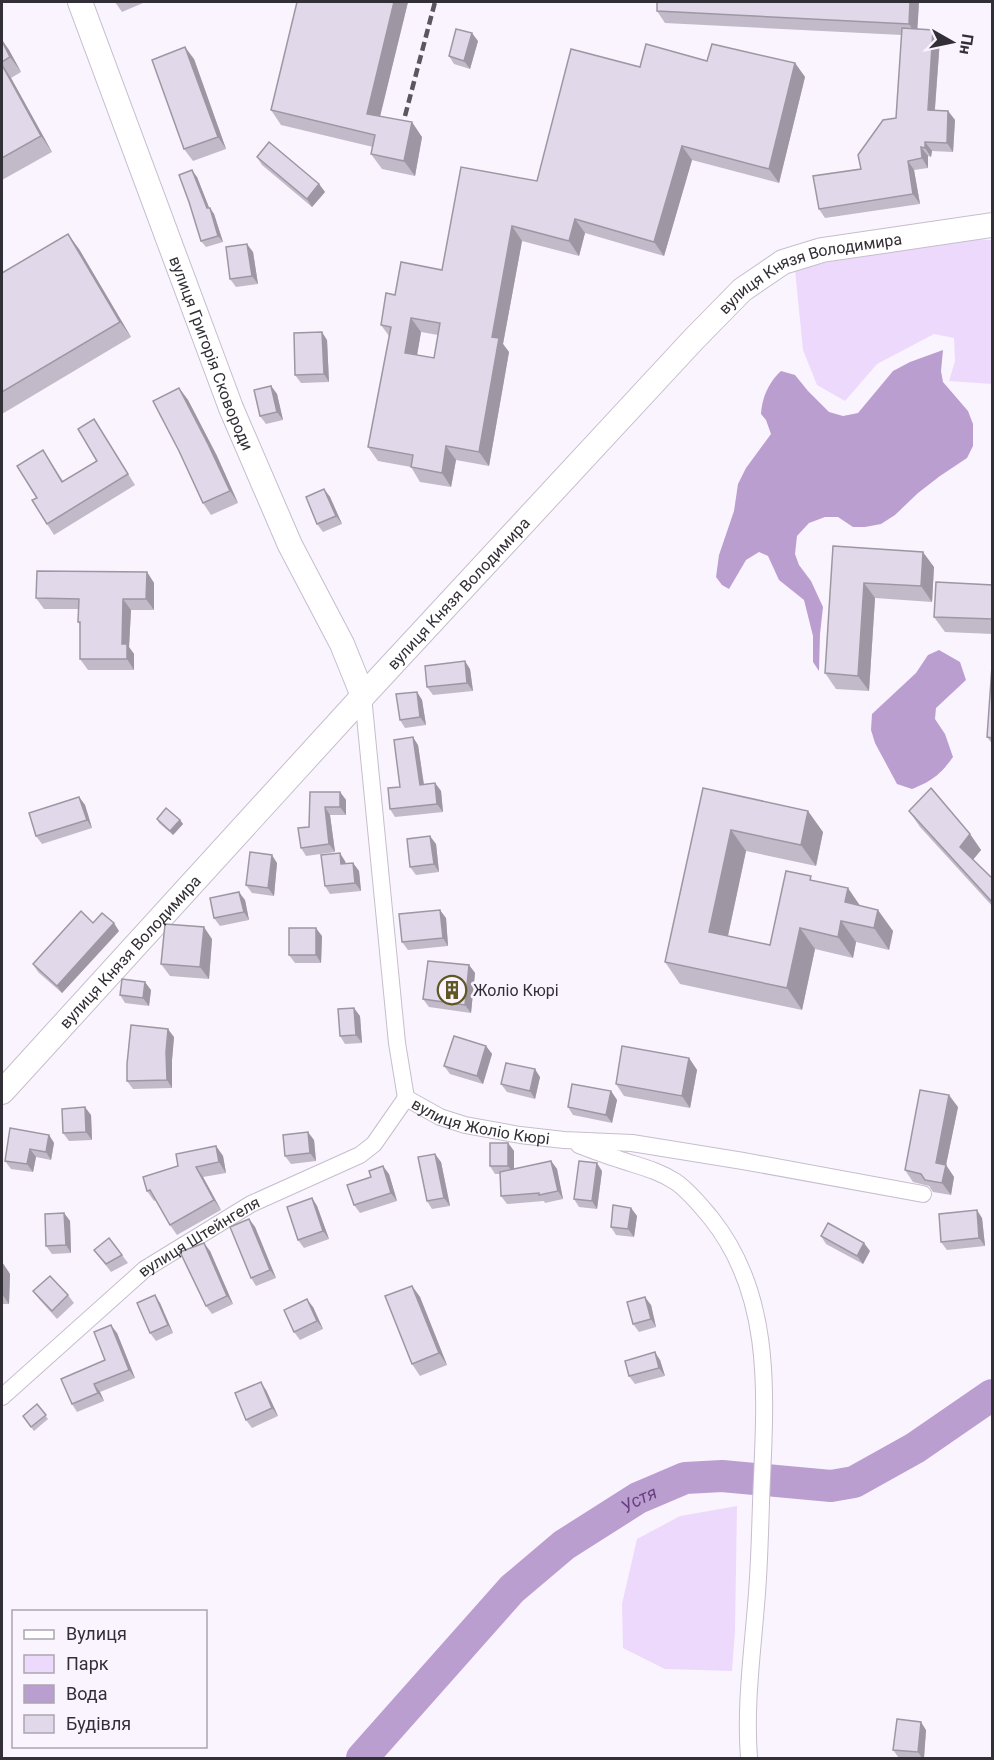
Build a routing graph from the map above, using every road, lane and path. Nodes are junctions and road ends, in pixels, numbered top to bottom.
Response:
1 (80, 2) edge
2 (993, 225) edge
3 (363, 696) junction
4 (2, 1092) edge
5 (406, 1098) junction
6 (564, 1140) junction
7 (923, 1194) edge
8 (2, 1398) edge
9 (749, 1758) edge

1 - 3 main road, вулиця Григорія Сковороди
2 - 3 main road, вулиця Князя Володимира
3 - 4 main road, вулиця Князя Володимира
3 - 5 street, вулиця Жоліо Кюрі
5 - 6 street, вулиця Жоліо Кюрі
5 - 8 street, вулиця Штейнгеля
6 - 7 street, вулиця Жоліо Кюрі
6 - 9 street

